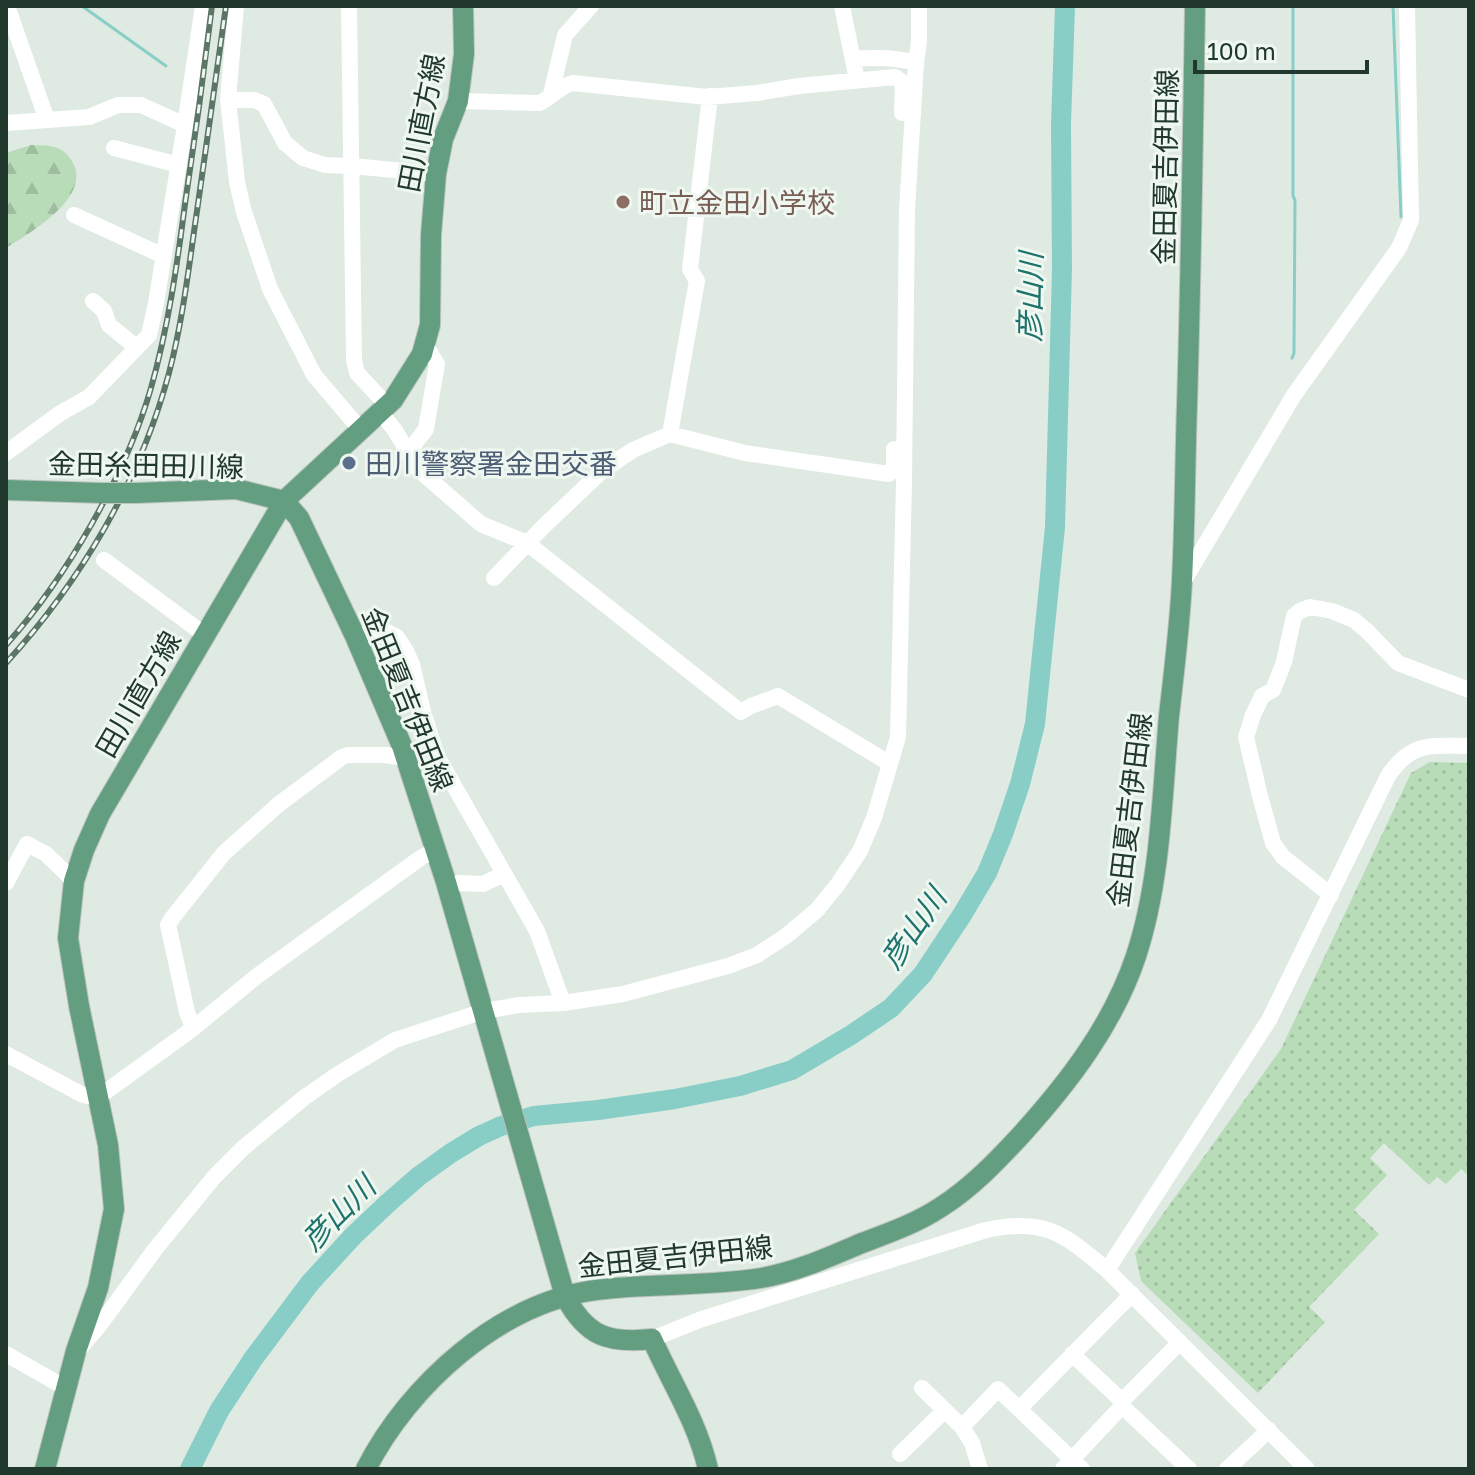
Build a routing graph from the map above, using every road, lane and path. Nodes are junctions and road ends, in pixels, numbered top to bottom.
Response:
1 (7, 6) edge
2 (203, 6) edge
3 (236, 6) edge
4 (349, 6) edge
5 (463, 6) edge
6 (591, 6) edge
7 (842, 6) edge
8 (919, 6) edge
9 (1195, 6) edge
10 (1407, 6) edge
11 (853, 59) junction
12 (916, 63) junction
13 (857, 80) junction
14 (551, 94) junction
15 (710, 96) junction
16 (228, 100) junction
17 (458, 101) junction
18 (47, 120) junction
19 (6, 123) edge
20 (185, 125) junction
21 (114, 148) dead end
22 (179, 165) junction
23 (352, 166) junction
24 (436, 174) junction
25 (74, 215) dead end
26 (164, 256) junction
27 (93, 301) dead end
28 (425, 344) junction
29 (136, 347) junction
30 (901, 350) junction
31 (384, 408) junction
32 (360, 429) junction
33 (670, 434) junction
34 (407, 450) junction
35 (6, 453) edge
36 (6, 490) edge
37 (284, 501) junction
38 (527, 543) junction
39 (104, 560) dead end
40 (494, 578) dead end
41 (1182, 583) junction
42 (205, 635) junction
43 (355, 636) junction
44 (1469, 690) edge
45 (1469, 746) edge
46 (405, 758) junction
47 (889, 763) junction
48 (434, 850) junction
49 (504, 874) junction
50 (74, 881) junction
51 (6, 883) edge
52 (447, 886) junction
53 (1331, 895) junction
54 (563, 1003) junction
55 (485, 1017) junction
56 (193, 1028) junction
57 (6, 1054) edge
58 (97, 1098) junction
59 (1107, 1270) junction
60 (563, 1288) junction
61 (1132, 1294) junction
62 (652, 1339) junction
63 (1180, 1342) junction
64 (76, 1351) junction
65 (6, 1354) edge
66 (1072, 1354) junction
67 (66, 1388) junction
68 (922, 1388) dead end
69 (1122, 1403) junction
70 (1019, 1409) junction
71 (945, 1410) junction
72 (962, 1427) junction
73 (1269, 1430) junction
74 (900, 1454) dead end
75 (1073, 1466) edge
76 (45, 1469) edge
77 (366, 1469) edge
78 (708, 1469) edge
79 (980, 1469) edge
80 (1189, 1469) edge
81 (1227, 1469) edge
82 (1307, 1469) edge

1 - 18 street
2 - 20 street
3 - 16 street
4 - 23 street
5 - 17 main road, 田川直方線
6 - 14 street
7 - 11 street
8 - 12 street
9 - 41 main road, 金田夏吉伊田線
10 - 41 street
11 - 12 street
11 - 13 street
12 - 30 street
13 - 15 street
13 - 30 street
14 - 15 street
14 - 17 street
15 - 33 street
16 - 23 street
16 - 32 street
17 - 24 main road, 田川直方線
18 - 19 street
18 - 20 street
20 - 22 street
21 - 22 street
22 - 26 street
23 - 24 street
23 - 31 street
24 - 28 main road, 田川直方線
25 - 26 street
26 - 29 street
27 - 29 street
28 - 31 main road, 田川直方線
28 - 34 street
29 - 35 street
30 - 33 street
30 - 47 street
31 - 32 main road, 田川直方線
31 - 34 street
32 - 37 main road, 田川直方線
33 - 38 street
34 - 38 street
36 - 37 main road, 金田糸田田川線, bridge
37 - 42 main road, 田川直方線
37 - 43 main road, 金田夏吉伊田線
38 - 40 street
38 - 47 street
39 - 42 street
41 - 60 main road, 金田夏吉伊田線
42 - 50 main road, 田川直方線
43 - 46 main road, 金田夏吉伊田線
43 - 49 street
44 - 53 street
45 - 53 street
46 - 48 main road, 金田夏吉伊田線
46 - 56 street
47 - 54 street
48 - 52 main road, 金田夏吉伊田線
48 - 56 street
49 - 52 street
49 - 54 street
50 - 51 street
50 - 58 main road, 田川直方線
52 - 55 main road, 金田夏吉伊田線
53 - 59 street
54 - 55 street
55 - 60 main road, 金田夏吉伊田線
55 - 64 street
56 - 58 street
57 - 58 street
58 - 64 main road, 田川直方線
59 - 61 street
59 - 62 street
60 - 62 main road, 金田夏吉伊田線
60 - 77 main road, 金田夏吉伊田線
61 - 63 street
61 - 66 street
62 - 78 main road
63 - 69 street
63 - 73 street
64 - 67 main road, 田川直方線
65 - 67 street
66 - 69 street
66 - 70 street
67 - 76 main road, 田川直方線
68 - 71 street
69 - 75 street
69 - 80 street
70 - 72 street
70 - 75 street
71 - 72 street
71 - 74 street
72 - 79 street
73 - 81 street
73 - 82 street

